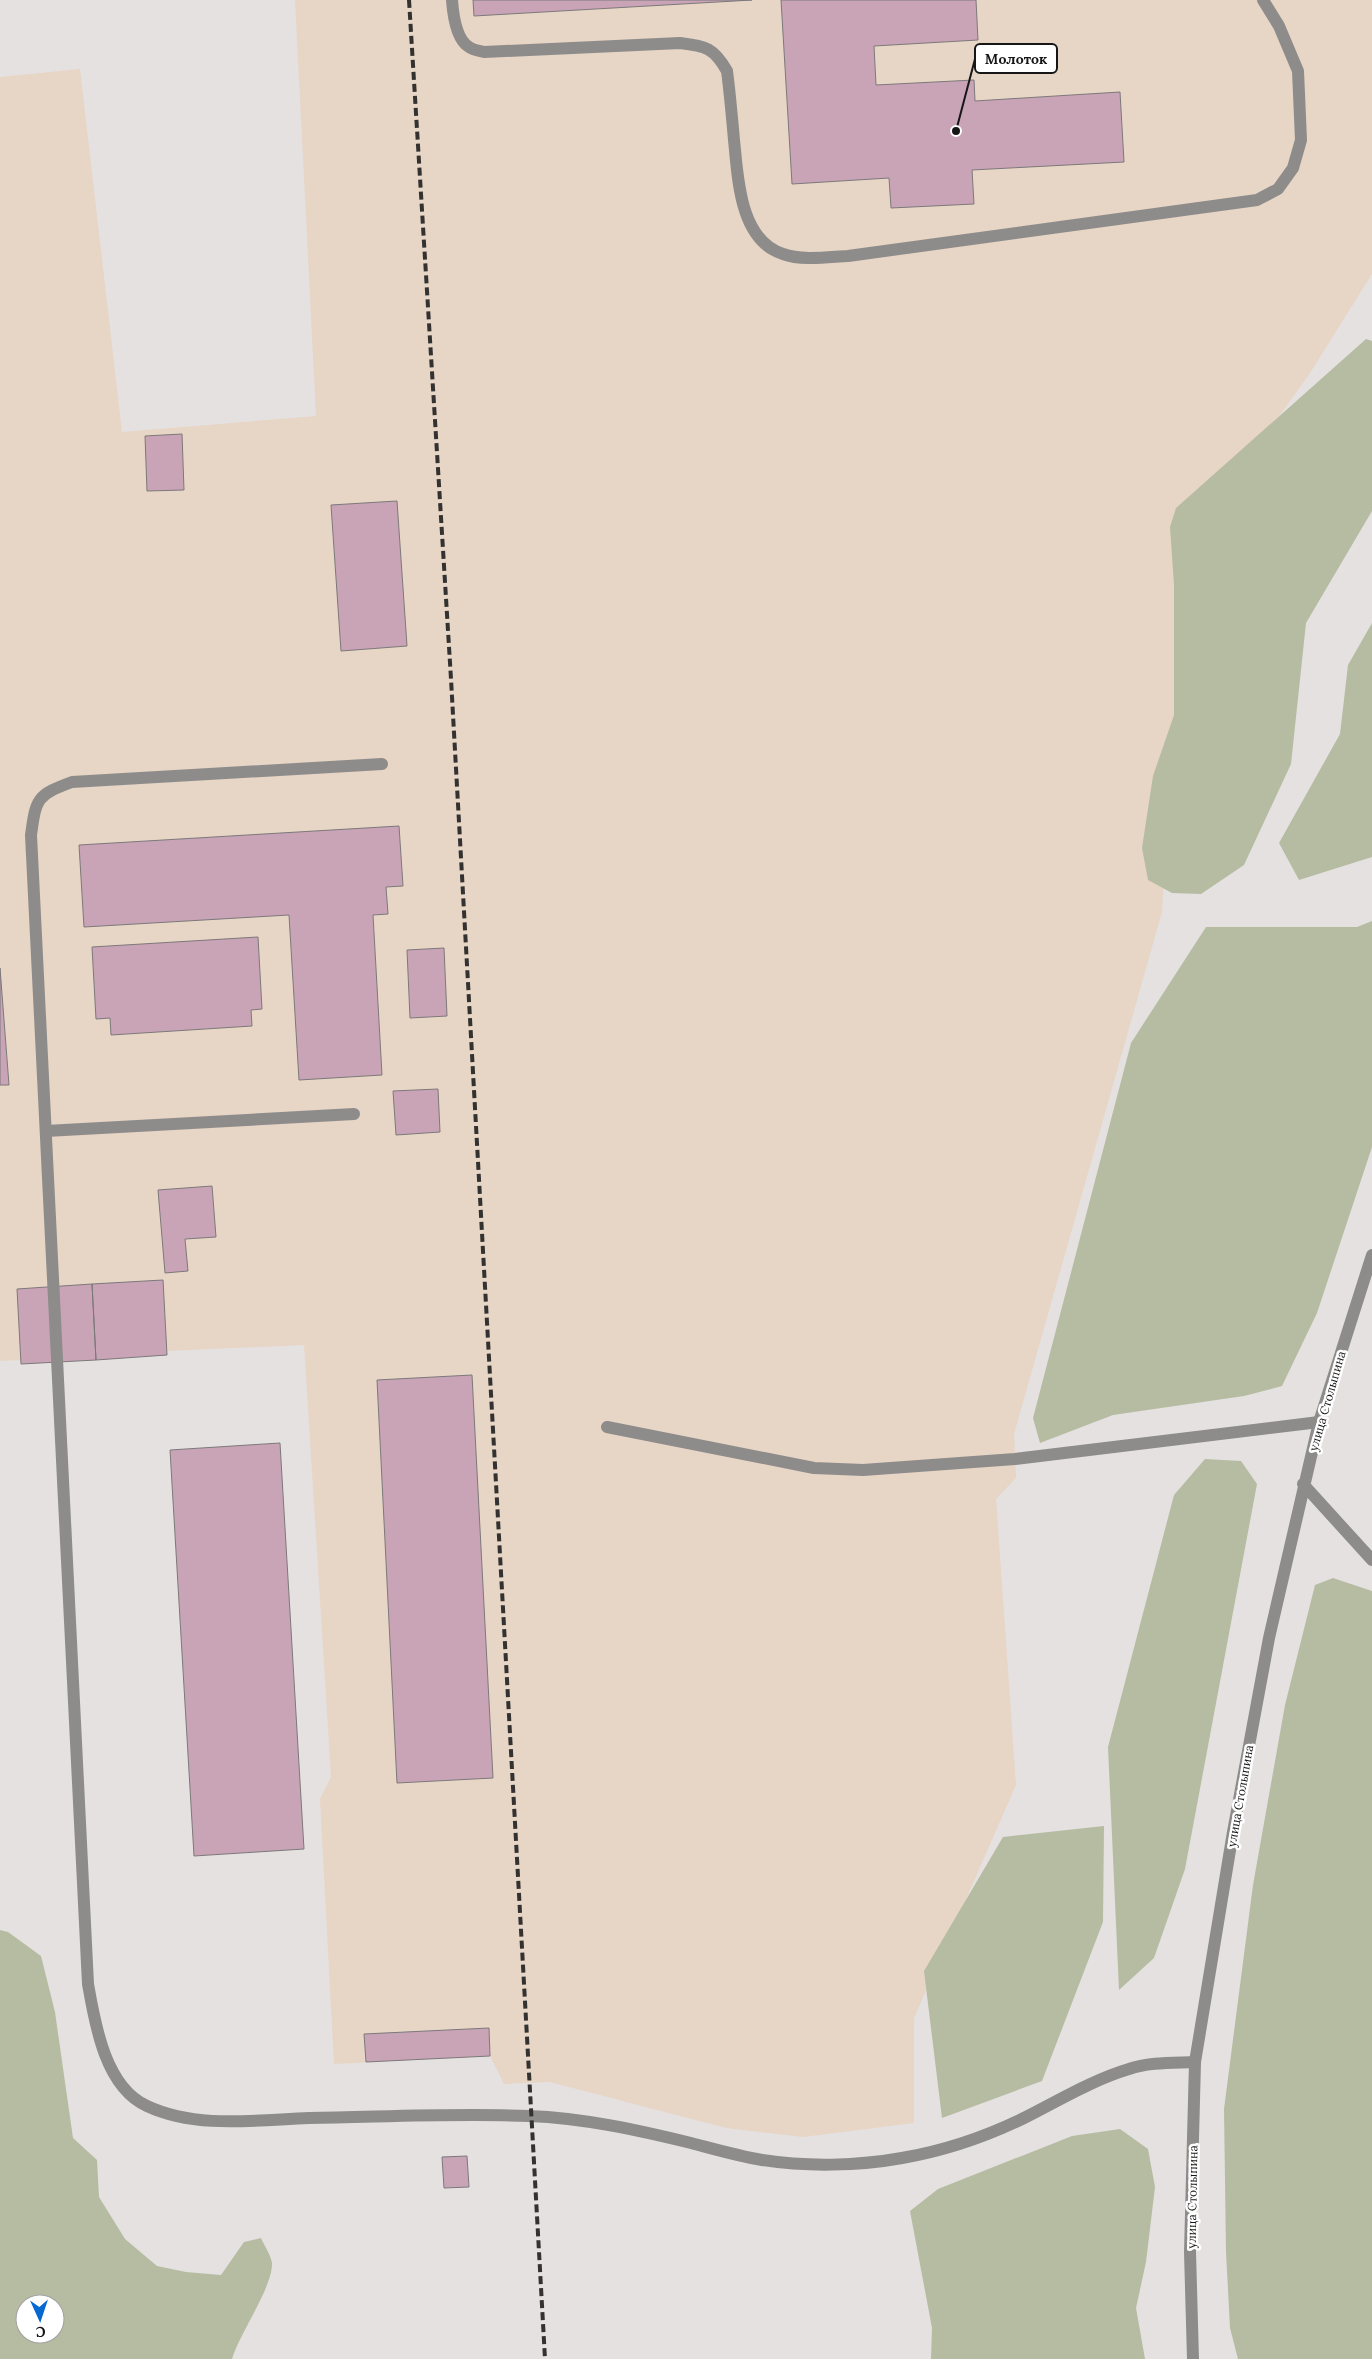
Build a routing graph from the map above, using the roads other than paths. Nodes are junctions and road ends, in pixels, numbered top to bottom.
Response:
1 (452, 0) edge
2 (1263, 0) edge
3 (382, 764) dead end
4 (354, 1114) dead end
5 (46, 1131) junction
6 (1372, 1255) edge
7 (1319, 1422) junction
8 (607, 1427) dead end
9 (1304, 1484) junction
10 (1372, 1560) edge
11 (1195, 2062) junction
12 (1194, 2356) edge

1 - 2 street
3 - 5 street
4 - 5 street
5 - 11 street
6 - 7 street, улица Столыпина
7 - 8 street
7 - 9 street, улица Столыпина
9 - 10 street
9 - 11 street, улица Столыпина
11 - 12 street, улица Столыпина

